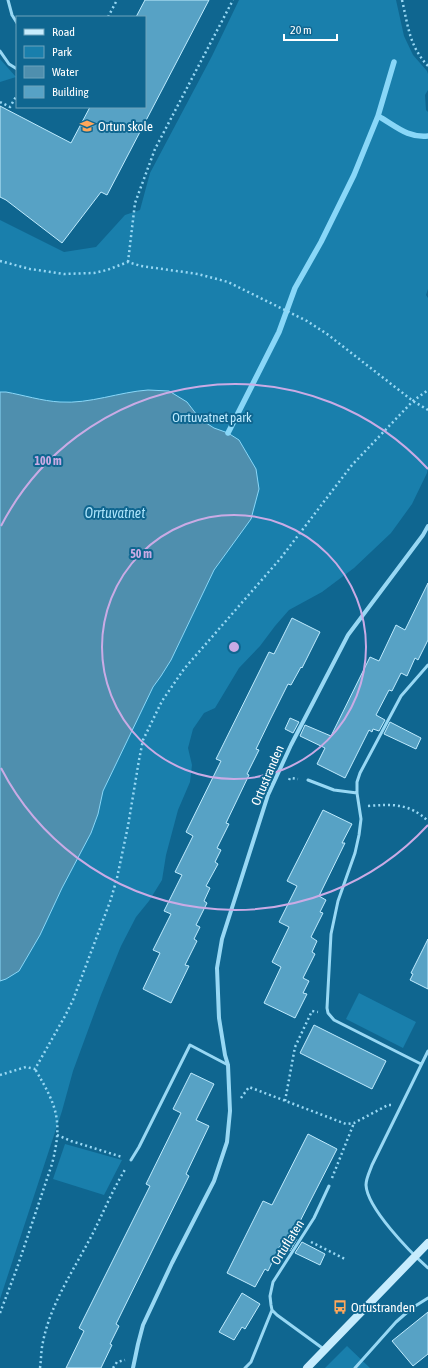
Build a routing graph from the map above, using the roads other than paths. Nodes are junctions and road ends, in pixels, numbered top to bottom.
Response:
1 (8, 0) edge
2 (16, 21) edge
3 (0, 51) edge
4 (16, 68) edge
5 (428, 526) edge
6 (428, 665) edge
7 (308, 780) road end
8 (357, 792) junction
9 (428, 1051) edge
10 (421, 1064) junction
11 (228, 1065) junction
12 (131, 1160) road end
13 (329, 1186) road end
14 (428, 1243) edge
15 (415, 1256) junction
16 (428, 1268) edge
17 (428, 1298) edge
18 (272, 1310) junction
19 (325, 1350) junction
20 (133, 1368) edge
21 (245, 1368) edge
22 (307, 1368) edge
23 (355, 1368) edge

1 - 2 lane
3 - 4 lane
5 - 11 street, Ortustranden
6 - 8 lane
7 - 8 lane
8 - 10 lane
9 - 10 lane
10 - 15 lane
11 - 12 lane
11 - 20 street, Ortustranden
13 - 18 lane, Ortuflaten
14 - 15 main road
15 - 16 lane
15 - 19 main road
17 - 23 lane
18 - 19 lane
18 - 21 lane, Ortuflaten
19 - 22 main road

